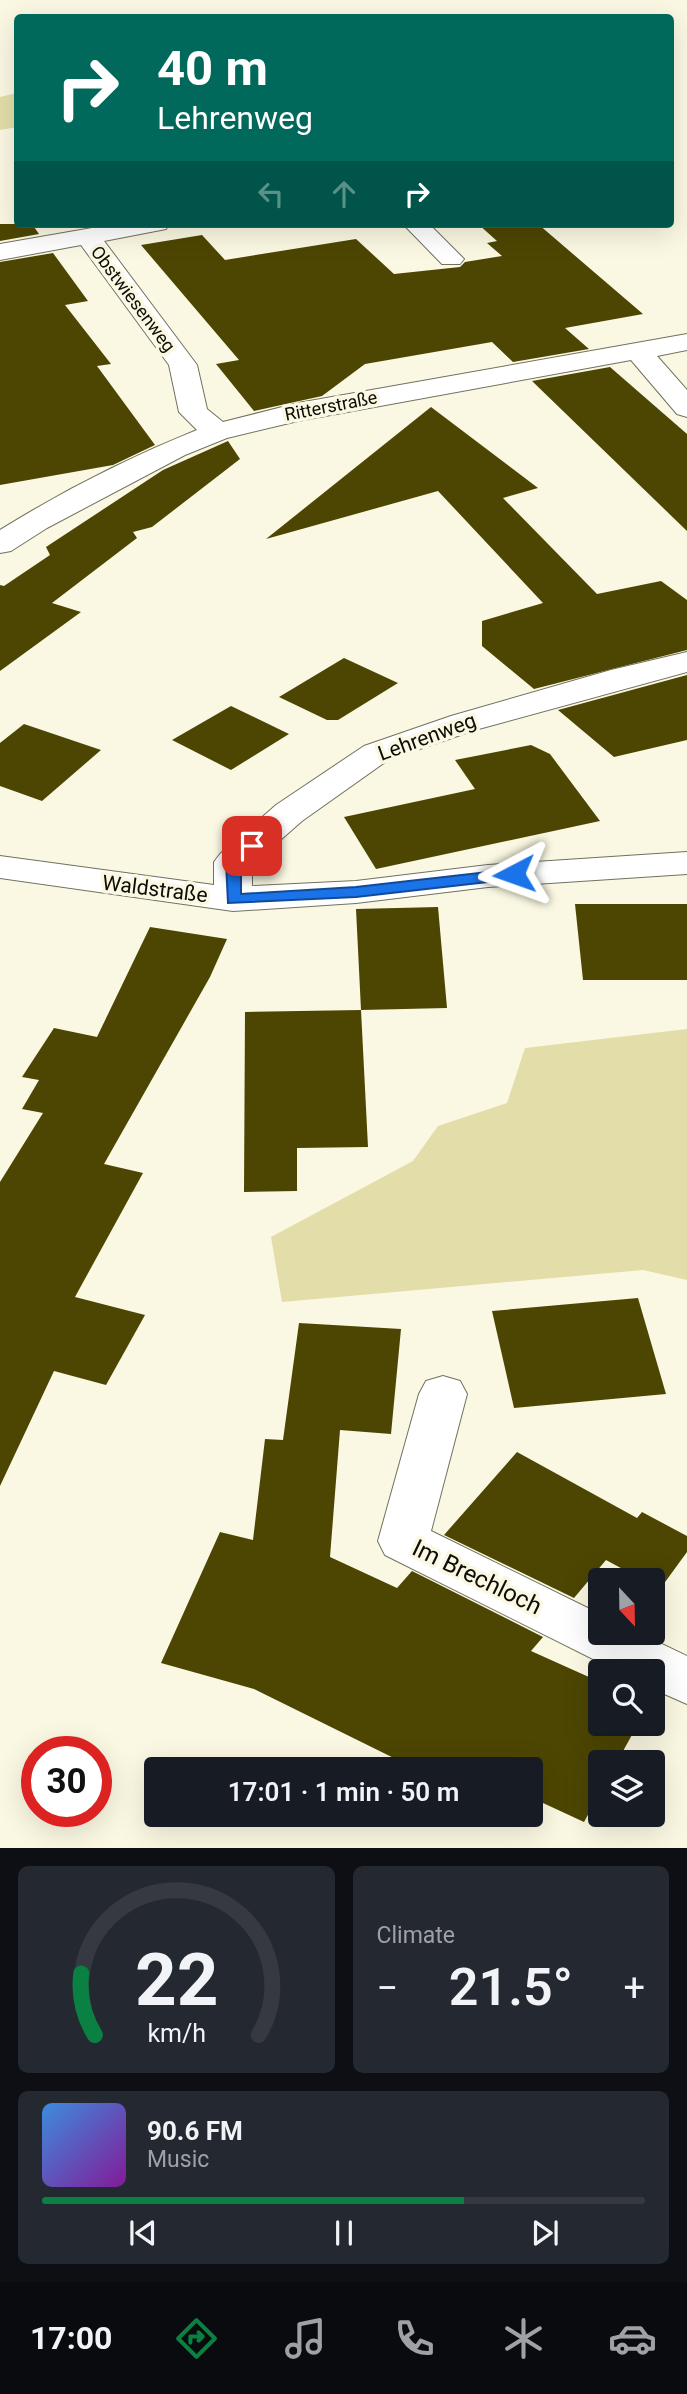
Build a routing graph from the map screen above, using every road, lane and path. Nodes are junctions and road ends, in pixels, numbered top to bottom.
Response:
1 (133, 228) edge
2 (419, 228) edge
3 (86, 236) junction
4 (0, 252) edge
5 (451, 259) dead end
6 (687, 342) edge
7 (637, 350) junction
8 (687, 408) edge
9 (217, 432) junction
10 (0, 544) edge
11 (687, 662) edge
12 (687, 863) edge
13 (0, 867) edge
14 (233, 899) junction
15 (443, 1394) dead end
16 (687, 1681) edge

1 - 3 street, Obstwiesenweg
2 - 5 street
3 - 4 street, Obstwiesenweg
3 - 9 street, Obstwiesenweg
6 - 7 street, Ritterstraße
7 - 8 street
7 - 9 street, Ritterstraße
9 - 10 street, Ritterstraße
11 - 14 street, Lehrenweg
12 - 14 street, Waldstraße
13 - 14 street, Waldstraße
15 - 16 street, Im Brechloch

